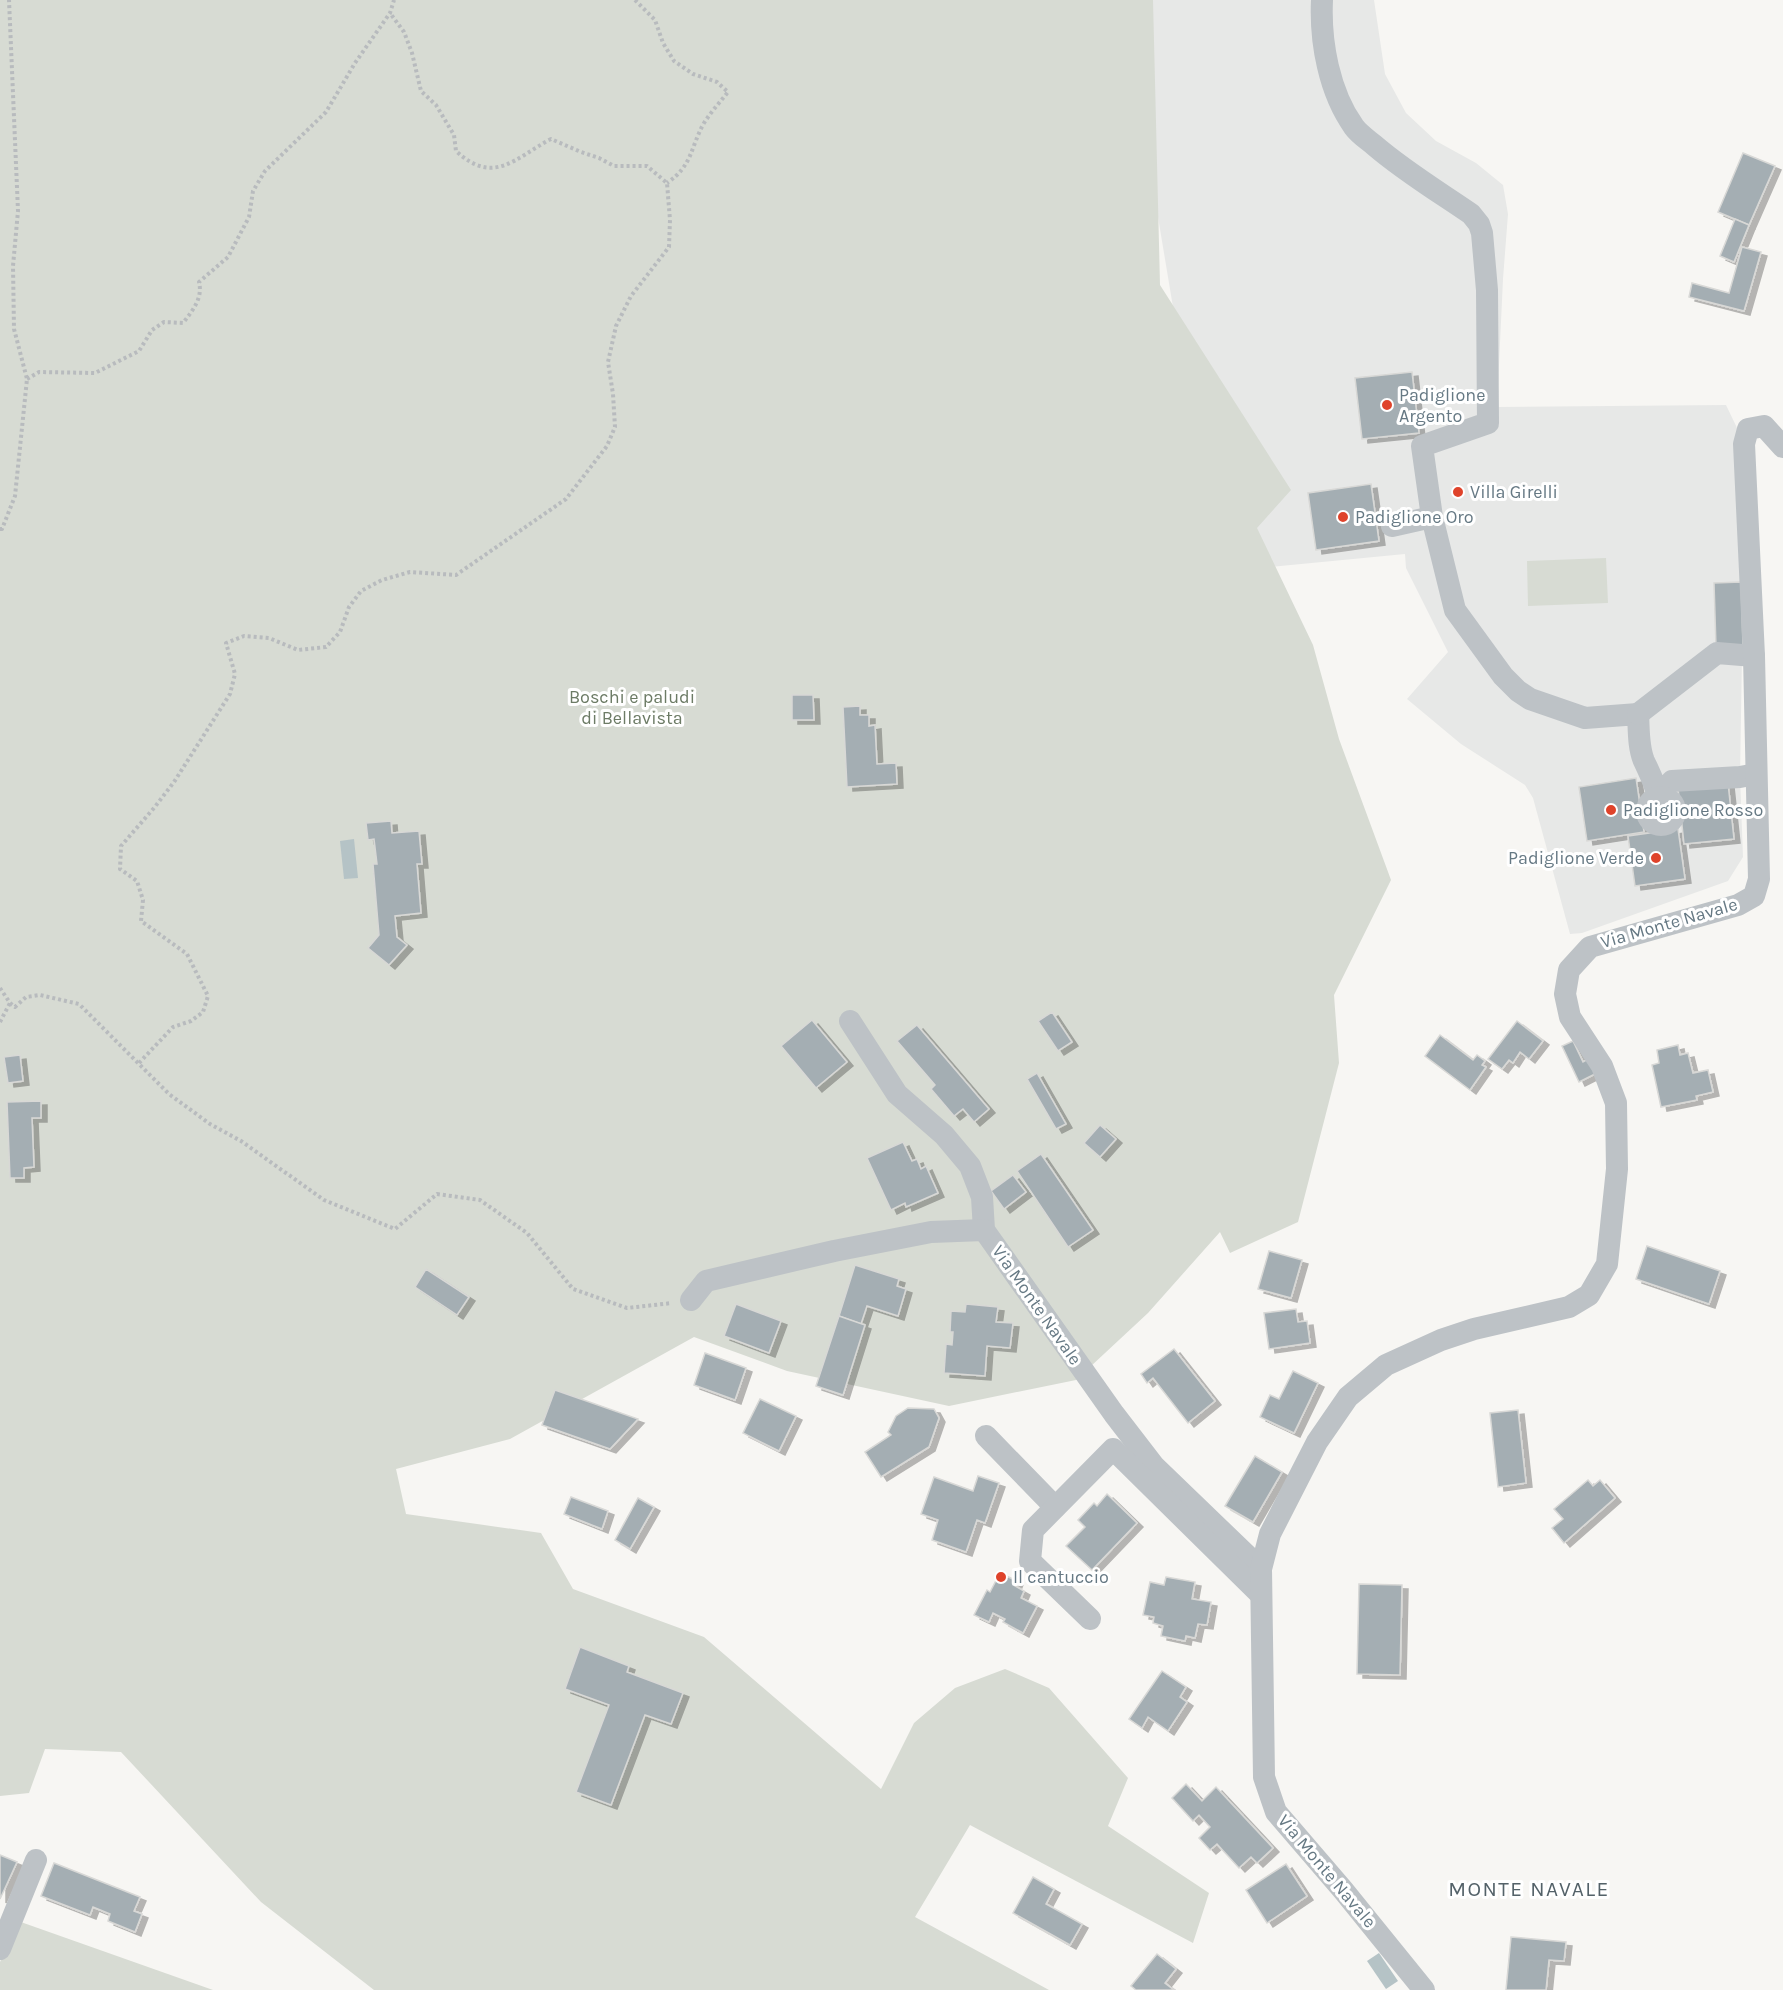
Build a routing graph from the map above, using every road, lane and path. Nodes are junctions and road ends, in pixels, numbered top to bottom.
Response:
1 (9, 0) edge
2 (394, 0) edge
3 (635, 0) edge
4 (1322, 0) edge
5 (390, 13) junction
6 (667, 183) junction
7 (27, 379) junction
8 (1783, 447) edge
9 (1432, 517) junction
10 (1392, 526) dead end
11 (1, 530) edge
12 (1754, 656) junction
13 (1638, 714) junction
14 (1756, 774) junction
15 (0, 988) edge
16 (9, 1003) junction
17 (850, 1021) dead end
18 (0, 1022) edge
19 (139, 1064) junction
20 (984, 1230) junction
21 (691, 1300) joint
22 (986, 1436) dead end
23 (1055, 1507) junction
24 (1261, 1569) junction
25 (1261, 1594) junction
26 (1090, 1619) dead end
27 (36, 1860) dead end
28 (0, 1949) edge
29 (1424, 1990) edge

1 - 7 path
2 - 5 path
3 - 6 path
4 - 9 street
5 - 6 path
5 - 7 path
6 - 19 path
7 - 11 path
8 - 12 street, Via Monte Navale
9 - 10 street
9 - 13 street
12 - 13 street
12 - 14 street, Via Monte Navale
13 - 14 street
14 - 24 street, Via Monte Navale
15 - 16 path
16 - 18 path
16 - 19 path
17 - 20 street, Via Monte Navale
19 - 21 path
20 - 21 street
20 - 24 street, Via Monte Navale
22 - 23 street
23 - 25 street
23 - 26 street
24 - 25 street, Via Monte Navale
25 - 29 street, Via Monte Navale
27 - 28 street

